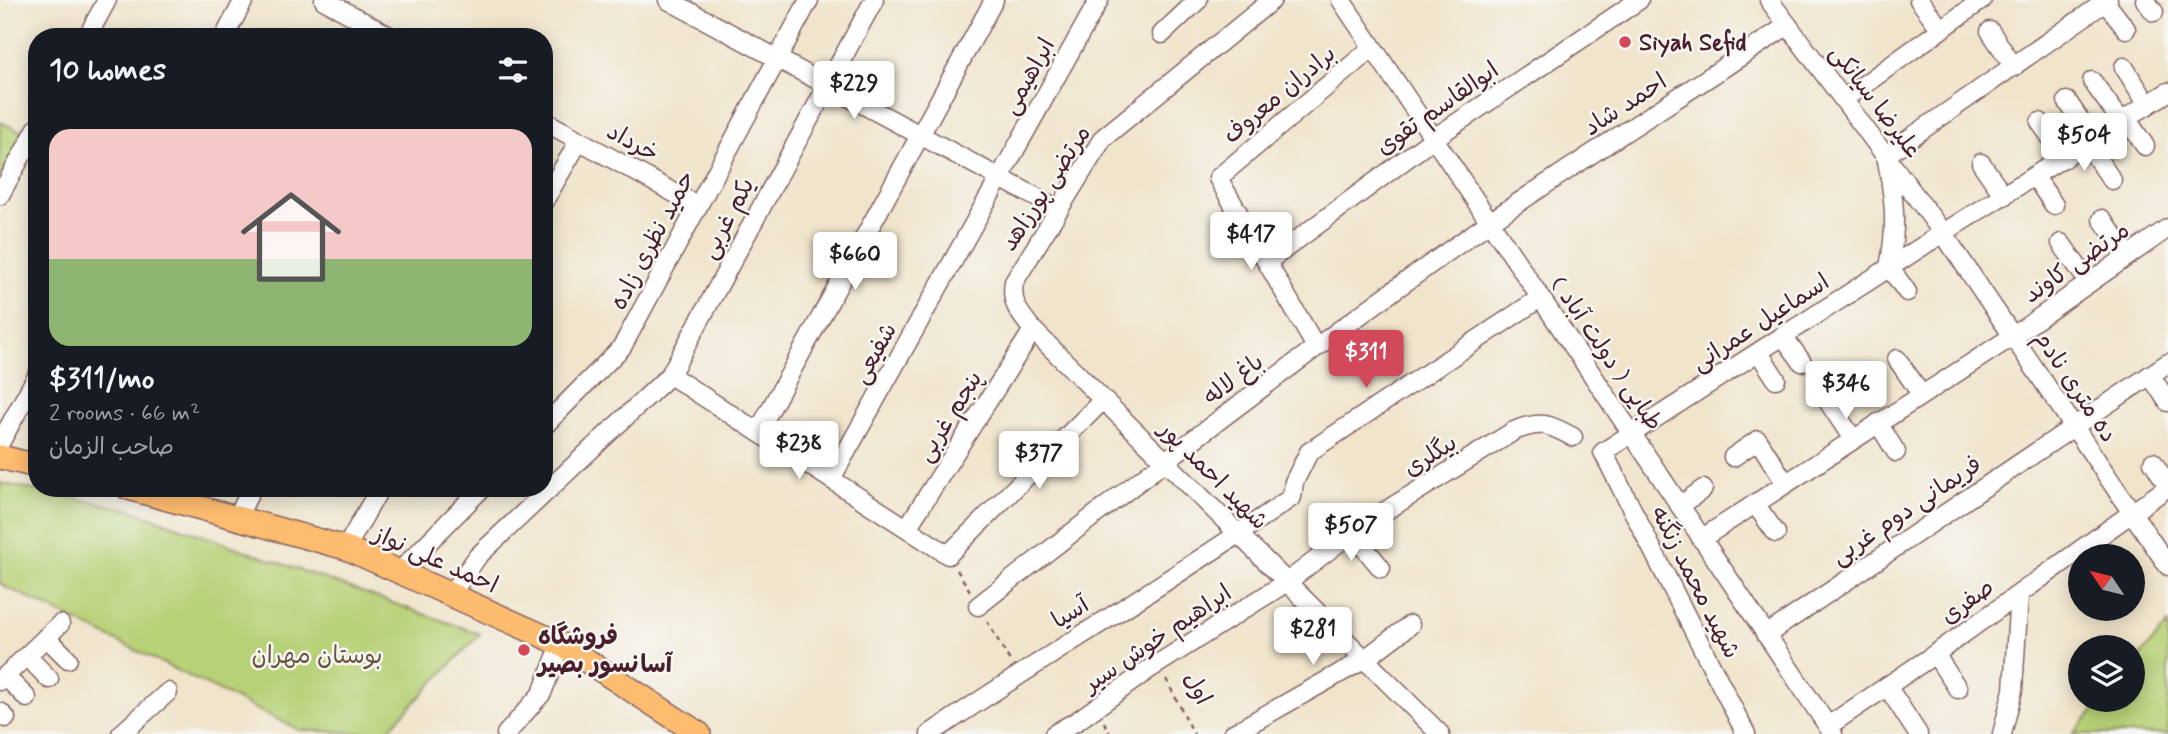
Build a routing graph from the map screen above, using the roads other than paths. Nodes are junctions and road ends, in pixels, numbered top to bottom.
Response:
1 (107, 0) edge
2 (244, 0) edge
3 (324, 0) edge
4 (809, 0) edge
5 (874, 0) edge
6 (994, 0) edge
7 (1099, 0) edge
8 (1198, 0) edge
9 (1272, 0) edge
10 (1340, 0) edge
11 (1639, 0) edge
12 (1769, 0) edge
13 (1919, 0) edge
14 (1982, 0) edge
15 (2107, 1) edge
16 (678, 2) edge
17 (1788, 25) junction
18 (92, 28) edge
19 (229, 28) edge
20 (362, 28) edge
21 (1941, 29) junction
22 (2126, 29) dead end
23 (1990, 30) dead end
24 (1162, 34) dead end
25 (1372, 48) junction
26 (777, 58) junction
27 (2014, 67) junction
28 (2124, 67) dead end
29 (2092, 81) dead end
30 (827, 84) junction
31 (2168, 92) edge
32 (1844, 99) junction
33 (2067, 101) dead end
34 (2148, 105) junction
35 (2124, 120) junction
36 (2040, 121) dead end
37 (553, 126) edge
38 (919, 133) junction
39 (1433, 139) junction
40 (579, 141) junction
41 (2090, 141) junction
42 (28, 144) edge
43 (2145, 146) dead end
44 (1886, 155) junction
45 (2065, 158) junction
46 (1981, 163) dead end
47 (1000, 176) junction
48 (2035, 177) junction
49 (2112, 180) dead end
50 (553, 186) edge
51 (0, 195) edge
52 (2004, 196) junction
53 (2054, 205) dead end
54 (698, 206) junction
55 (1058, 209) junction
56 (2102, 219) dead end
57 (1489, 223) junction
58 (2168, 228) edge
59 (1943, 233) junction
60 (2061, 243) dead end
61 (2128, 256) junction
62 (1267, 262) junction
63 (1889, 267) junction
64 (2089, 283) junction
65 (1907, 292) dead end
66 (1540, 298) junction
67 (1016, 308) joint
68 (1033, 330) junction
69 (1783, 336) junction
70 (2013, 336) junction
71 (1316, 347) junction
72 (1759, 353) junction
73 (1897, 359) dead end
74 (1802, 362) dead end
75 (2168, 363) edge
76 (670, 375) junction
77 (2150, 375) junction
78 (1776, 379) dead end
79 (28, 392) edge
80 (1921, 394) junction
81 (1103, 400) junction
82 (1827, 400) dead end
83 (2168, 402) edge
84 (553, 417) edge
85 (1878, 423) junction
86 (2074, 426) junction
87 (758, 432) junction
88 (1632, 434) junction
89 (1573, 437) dead end
90 (1853, 439) junction
91 (0, 443) edge
92 (1602, 452) joint
93 (1896, 452) dead end
94 (0, 457) edge
95 (1733, 457) dead end
96 (1164, 460) junction
97 (2153, 463) dead end
98 (28, 464) edge
99 (831, 479) junction
100 (1786, 484) junction
101 (553, 485) edge
102 (2168, 487) edge
103 (1703, 489) dead end
104 (161, 497) edge
105 (248, 497) edge
106 (375, 497) edge
107 (473, 497) edge
108 (541, 497) edge
109 (1755, 504) junction
110 (1680, 506) junction
111 (2132, 512) junction
112 (237, 518) junction
113 (907, 528) junction
114 (1352, 533) junction
115 (1776, 533) dead end
116 (1239, 534) junction
117 (1701, 539) junction
118 (346, 548) junction
119 (2168, 566) edge
120 (1381, 568) dead end
121 (400, 571) junction
122 (1287, 582) junction
123 (452, 594) junction
124 (2019, 594) junction
125 (978, 606) dead end
126 (60, 624) dead end
127 (1410, 625) dead end
128 (1766, 635) junction
129 (47, 638) junction
130 (561, 644) junction
131 (1935, 654) junction
132 (27, 656) junction
133 (68, 659) dead end
134 (1365, 659) junction
135 (3, 679) edge
136 (49, 679) dead end
137 (1887, 686) junction
138 (1958, 689) dead end
139 (168, 692) dead end
140 (27, 698) dead end
141 (1831, 730) edge
142 (1434, 732) edge
143 (121, 734) edge
144 (506, 734) edge
145 (699, 734) edge
146 (930, 734) edge
147 (1055, 734) edge
148 (1233, 734) edge
149 (1746, 734) edge
150 (1918, 734) edge
151 (2002, 734) edge

1 - 18 street
2 - 19 street
3 - 20 street
4 - 26 street, حمید نظری زاده
5 - 30 street, یکم غربی
6 - 38 street
7 - 47 street, ابراهیمی
8 - 24 street
9 - 55 street, مرتضی پورزاهد
10 - 25 street, طبایی ( دولت آباد )
11 - 39 street, ابوالقاسم تقوی
12 - 17 street, علیرضا سیانکی
13 - 21 street
14 - 21 street
15 - 22 street
15 - 27 street
16 - 26 street
17 - 32 street, علیرضا سیانکی
17 - 57 street, احمد شاد
21 - 32 street
23 - 27 street
25 - 39 street, طبایی ( دولت آباد )
25 - 62 street, برادران معروف
26 - 30 street
26 - 54 street, حمید نظری زاده
27 - 44 street
28 - 34 street
29 - 35 street
30 - 38 street
30 - 76 street, یکم غربی
31 - 34 street, اسماعیل عمرانی
32 - 44 street, علیرضا سیانکی
33 - 41 street
34 - 35 street, اسماعیل عمرانی
35 - 41 street, اسماعیل عمرانی
35 - 43 street
36 - 45 street
37 - 40 street, خرداد
38 - 47 street
38 - 87 street
39 - 57 street, طبایی ( دولت آباد )
39 - 62 street, ابوالقاسم تقوی
40 - 50 street
40 - 54 street, خرداد
41 - 45 street, اسماعیل عمرانی
41 - 49 street
42 - 51 street
44 - 59 street, علیرضا سیانکی
44 - 63 street
45 - 48 street, اسماعیل عمرانی
46 - 52 street
47 - 55 street
47 - 99 street, شفیعی
48 - 52 street, اسماعیل عمرانی
48 - 53 street
52 - 59 street, اسماعیل عمرانی
54 - 84 street, حمید نظری زاده
55 - 67 street, مرتضی پورزاهد
56 - 61 street
57 - 66 street, طبایی ( دولت آباد )
57 - 71 street, باغ لاله
58 - 61 street, مرتضی کاوند
59 - 63 street, اسماعیل عمرانی
59 - 70 street, ده متری نادم
60 - 64 street
61 - 64 street, مرتضی کاوند
62 - 71 street
63 - 65 street
63 - 69 street, اسماعیل عمرانی
64 - 70 street, مرتضی کاوند
66 - 88 street, طبایی ( دولت آباد )
66 - 116 street, آسیا
67 - 68 street, شهید احمد پور
68 - 81 street, شهید احمد پور
68 - 113 street, پنجم غربی
69 - 72 street, اسماعیل عمرانی
69 - 74 street
70 - 80 street, مرتضی کاوند
70 - 86 street, ده متری نادم
71 - 96 street, باغ لاله
72 - 78 street
72 - 88 street, اسماعیل عمرانی
73 - 80 street
75 - 77 street, فریمانی دوم غربی
76 - 87 street
76 - 101 street, یکم غربی
77 - 83 street
77 - 86 street, فریمانی دوم غربی
79 - 91 street
80 - 85 street, مرتضی کاوند
81 - 96 street, شهید احمد پور
81 - 113 street
82 - 90 street
85 - 90 street, مرتضی کاوند
85 - 93 street
86 - 111 street, ده متری نادم
86 - 128 street, فریمانی دوم غربی
87 - 99 street
88 - 92 street, اسماعیل عمرانی
88 - 110 street, طبایی ( دولت آباد )
89 - 114 street, بیگلری
90 - 100 street, مرتضی کاوند
92 - 149 street, شهید محمد زنگنه
94 - 98 main road
95 - 100 street
96 - 116 street, شهید احمد پور
96 - 125 street, باغ لاله
97 - 102 street
99 - 113 street
100 - 109 street, مرتضی کاوند
102 - 111 street, صفری
103 - 110 street
104 - 112 main road, احمد علی نواز
105 - 112 street
106 - 118 street
107 - 121 street
108 - 123 street, یکم غربی
109 - 115 street
109 - 117 street, مرتضی کاوند
110 - 117 street, طبایی ( دولت آباد )
111 - 119 street, ده متری نادم
111 - 124 street, صفری
112 - 118 main road, احمد علی نواز
114 - 120 street
114 - 122 street, بیگلری
116 - 122 street, شهید احمد پور
116 - 146 street, آسیا
117 - 128 street, طبایی ( دولت آباد )
118 - 121 main road, احمد علی نواز
121 - 123 main road, احمد علی نواز
122 - 134 street, شهید احمد پور
122 - 147 street, ابراهیم خوش سیر
123 - 130 main road, احمد علی نواز
124 - 131 street, صفری
124 - 151 street
126 - 129 street
127 - 134 street
128 - 141 street, طبایی ( دولت آباد )
129 - 132 street
129 - 133 street
130 - 144 street
130 - 145 main road, احمد علی نواز
131 - 137 street, صفری
131 - 138 street
132 - 135 street
132 - 136 street
134 - 142 street, شهید احمد پور
134 - 148 street
135 - 140 street
137 - 141 street, صفری
137 - 150 street
139 - 143 street

